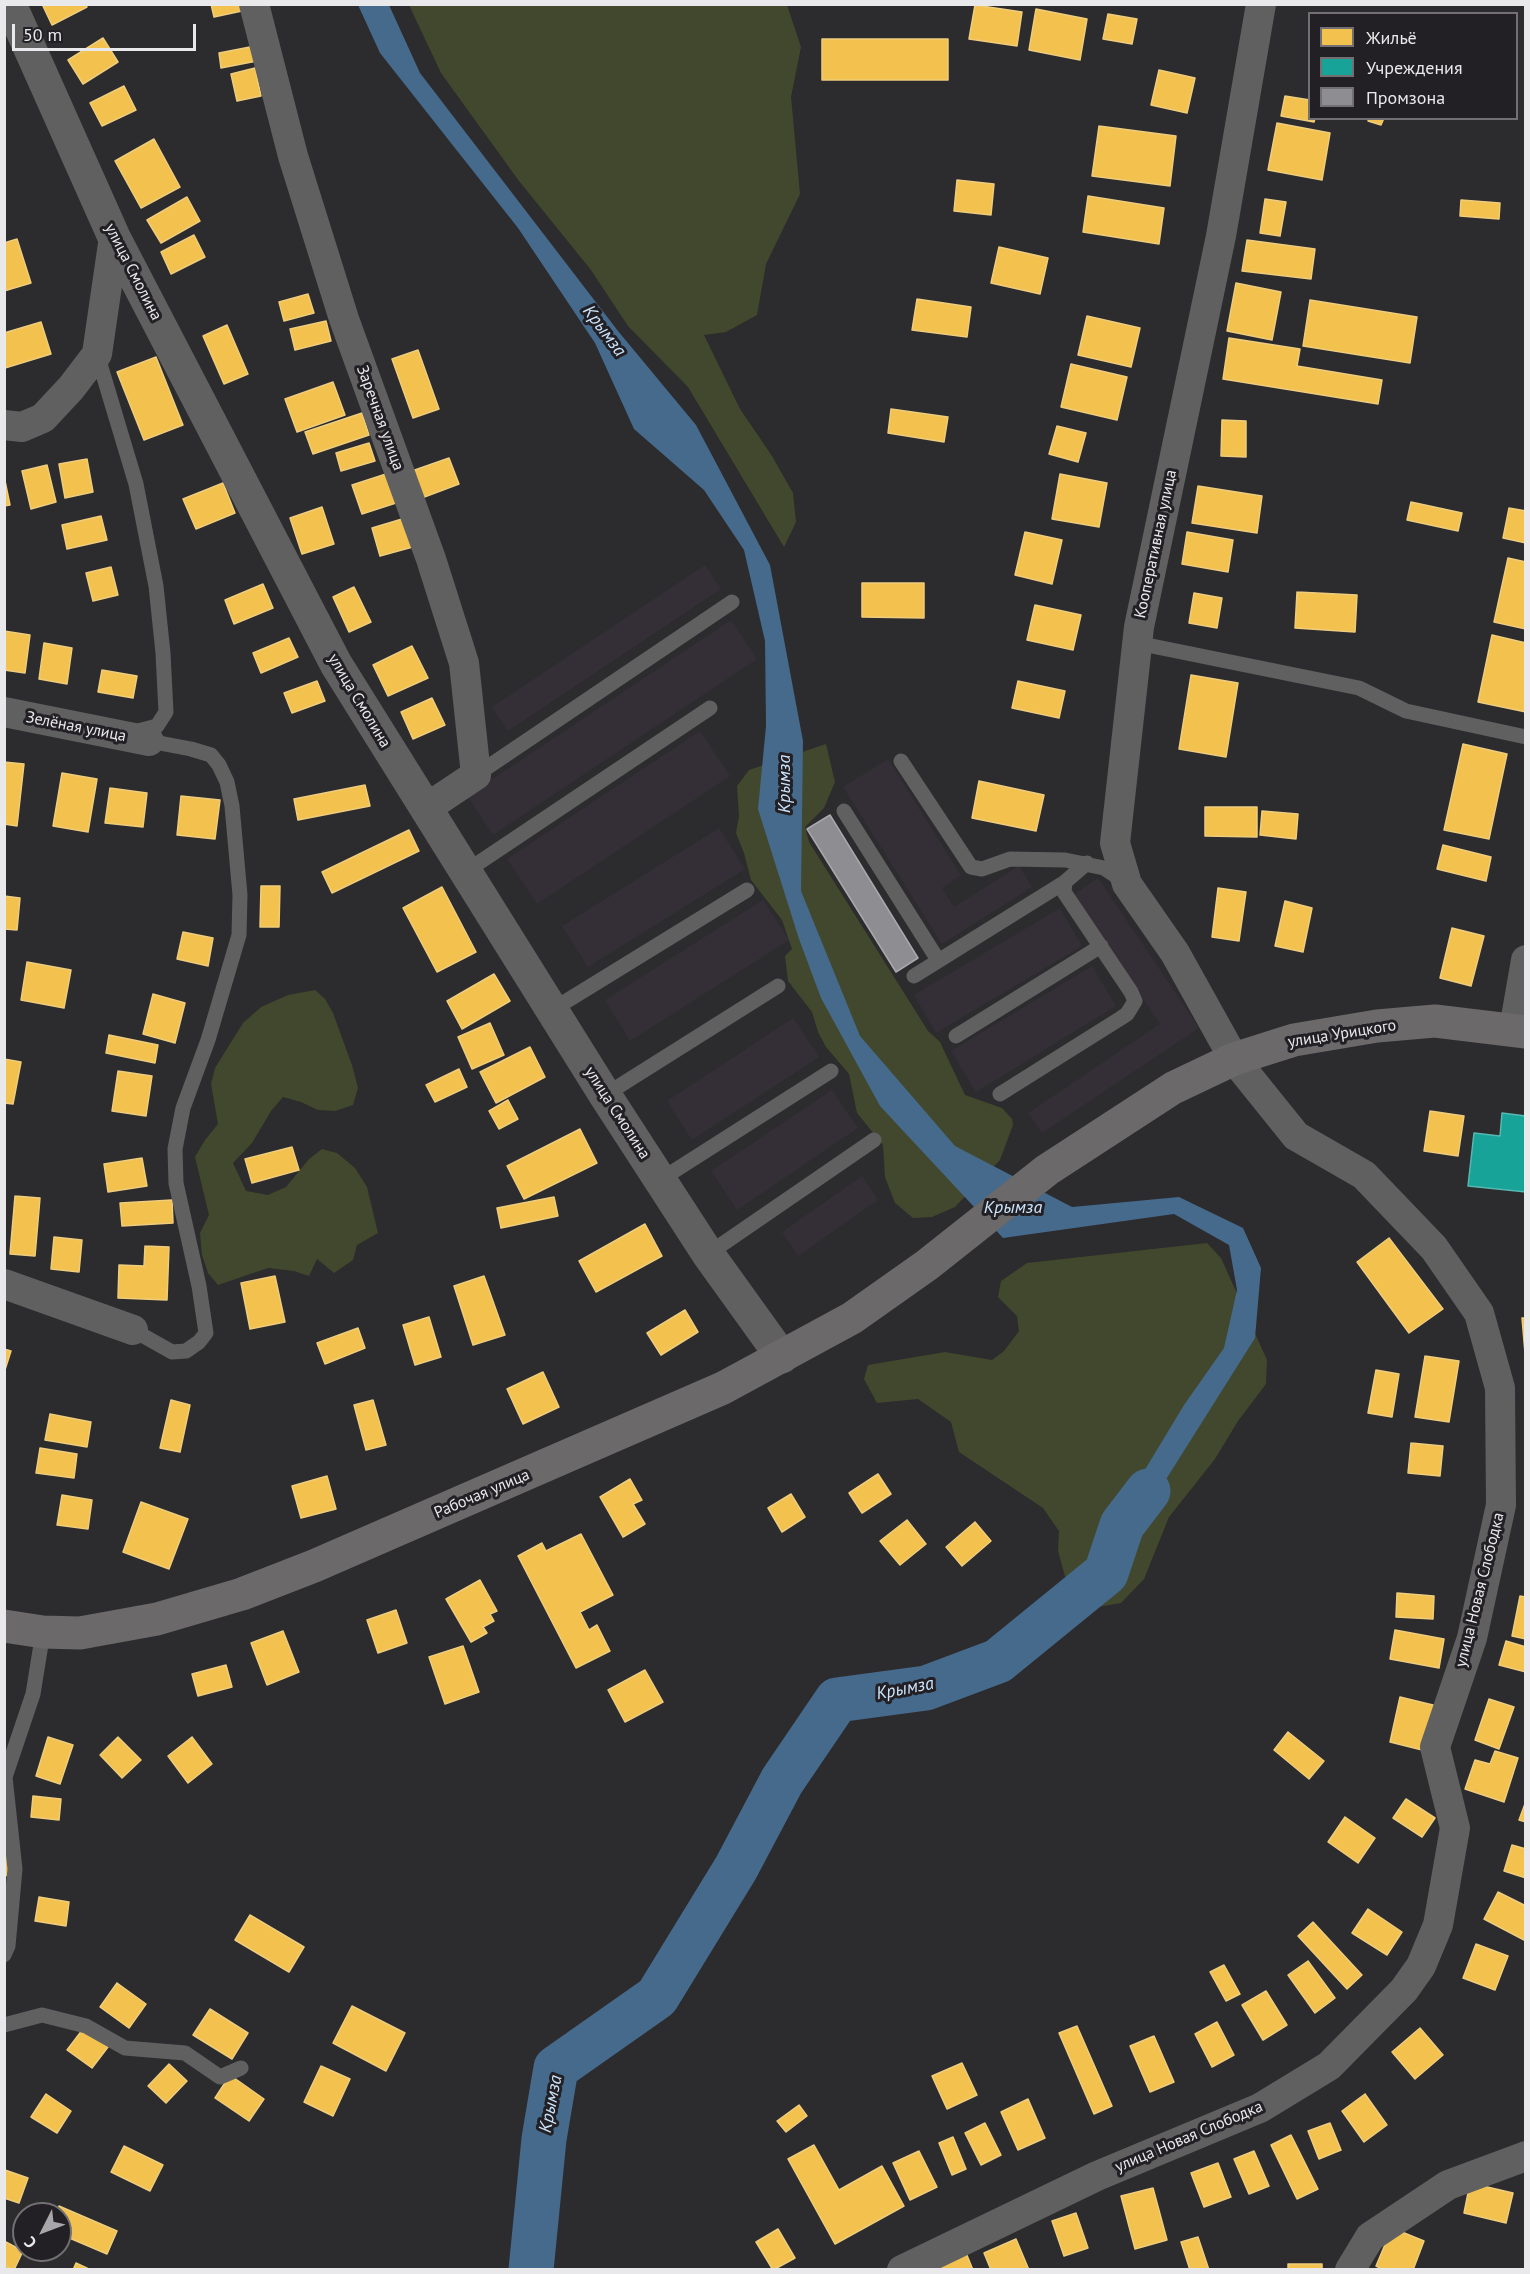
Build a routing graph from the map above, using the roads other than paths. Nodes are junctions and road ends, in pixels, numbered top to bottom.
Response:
1 (10, 4) edge
2 (254, 4) edge
3 (1262, 4) edge
4 (114, 237) junction
5 (98, 354) junction
6 (4, 425) edge
7 (732, 602) dead end
8 (1137, 643) junction
9 (710, 708) dead end
10 (4, 712) edge
11 (1526, 737) edge
12 (136, 738) junction
13 (901, 761) dead end
14 (476, 775) junction
15 (425, 809) junction
16 (844, 811) dead end
17 (1087, 863) junction
18 (465, 872) junction
19 (1065, 882) junction
20 (1127, 884) junction
21 (747, 890) dead end
22 (1101, 946) junction
23 (938, 960) junction
24 (1526, 960) edge
25 (914, 976) dead end
26 (778, 986) dead end
27 (552, 1010) junction
28 (1520, 1030) edge
29 (956, 1036) dead end
30 (1234, 1059) junction
31 (831, 1071) dead end
32 (1000, 1094) dead end
33 (605, 1095) junction
34 (874, 1140) dead end
35 (660, 1180) junction
36 (708, 1254) junction
37 (927, 1265) joint
38 (4, 1284) edge
39 (133, 1330) joint
40 (782, 1357) junction
41 (4, 1626) edge
42 (43, 1632) junction
43 (4, 1955) edge
44 (4, 2025) edge
45 (241, 2068) dead end
46 (1526, 2156) edge
47 (902, 2270) edge
48 (1350, 2270) edge

1 - 4 street, улица Смолина
2 - 14 street, Заречная улица
3 - 8 street, Кооперативная улица
4 - 5 street
4 - 15 street, улица Смолина
5 - 6 street
5 - 12 lane
7 - 14 lane
8 - 11 lane
8 - 20 street, Кооперативная улица
9 - 18 lane
10 - 12 street, Зелёная улица
12 - 39 lane
13 - 17 lane
14 - 15 street
15 - 18 street, улица Смолина
16 - 23 lane
17 - 19 lane
17 - 20 lane
18 - 27 street, улица Смолина
19 - 22 lane
19 - 23 lane
20 - 30 street, Кооперативная улица
21 - 27 lane
22 - 29 lane
22 - 32 lane
23 - 25 lane
24 - 28 street
26 - 33 lane
27 - 33 street, улица Смолина
28 - 30 main road, улица Урицкого
30 - 37 main road, улица Урицкого
30 - 47 street, улица Новая Слободка
31 - 35 lane
33 - 35 street, улица Смолина
34 - 36 lane
35 - 36 street, улица Смолина
36 - 40 street, улица Смолина
37 - 40 main road, Рабочая улица
38 - 39 street
40 - 42 main road, Рабочая улица
41 - 42 main road, Рабочая улица
42 - 43 lane
44 - 45 lane
46 - 48 street

